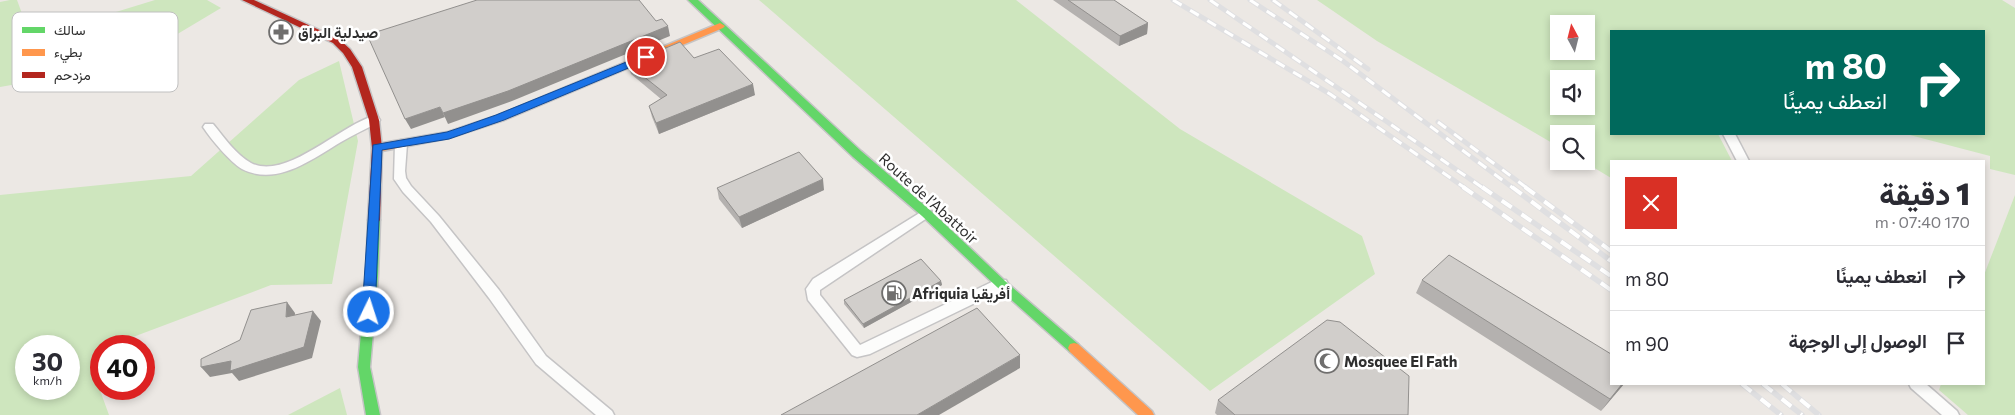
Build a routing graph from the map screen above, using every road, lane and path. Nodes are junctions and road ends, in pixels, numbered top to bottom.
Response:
1 (247, 0) edge
2 (693, 0) edge
3 (720, 26) junction
4 (374, 120) junction
5 (209, 127) dead end
6 (1730, 135) edge
7 (401, 144) junction
8 (377, 148) junction
9 (1742, 160) edge
10 (926, 213) junction
11 (1001, 284) junction
12 (1917, 385) edge
13 (374, 415) edge
14 (607, 415) edge
15 (1147, 415) edge
16 (1952, 415) edge

1 - 4 street
2 - 3 street, Route de l’Abattoir
3 - 7 street
3 - 10 street, Route de l’Abattoir
4 - 5 lane
4 - 8 street
6 - 9 lane
7 - 8 street
7 - 14 lane
8 - 13 street
10 - 11 street, Route de l’Abattoir
10 - 11 lane
11 - 15 street, Route de l’Abattoir
12 - 16 lane

